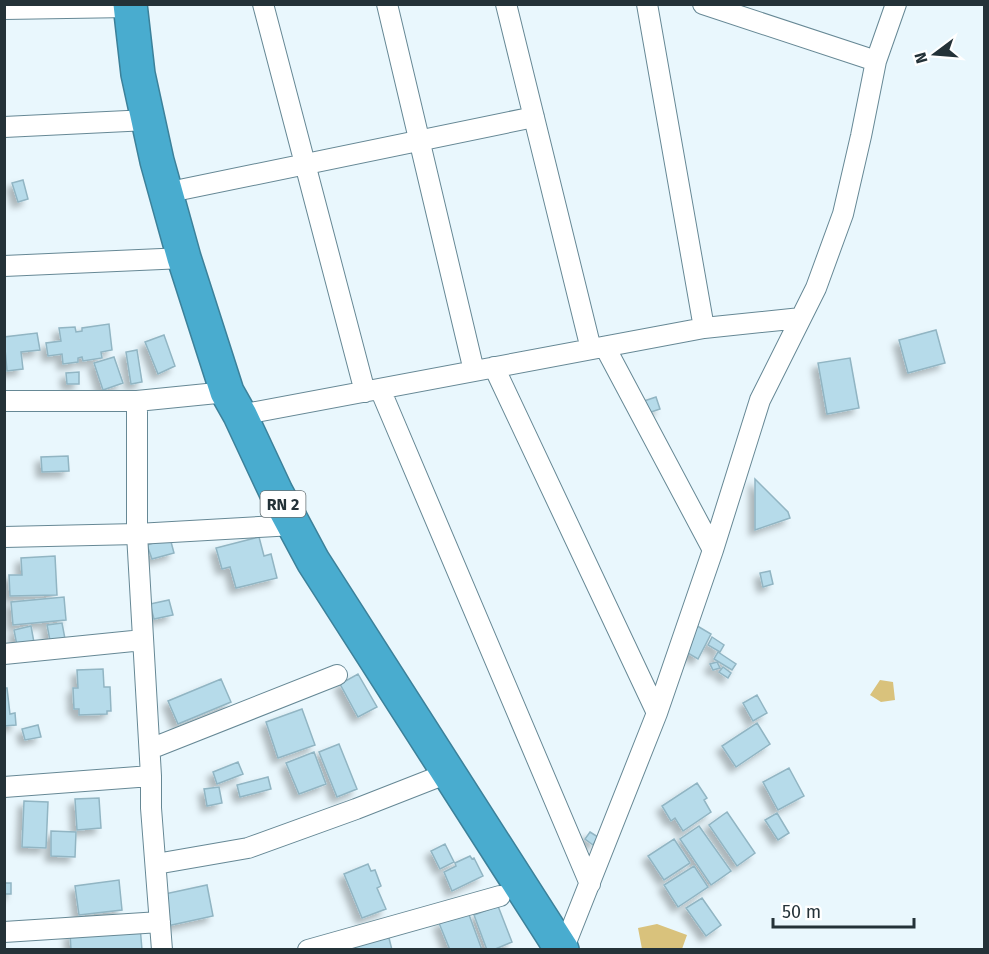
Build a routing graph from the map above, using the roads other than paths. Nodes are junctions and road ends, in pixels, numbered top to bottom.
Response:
1 (263, 4) edge
2 (387, 4) edge
3 (506, 4) edge
4 (647, 4) edge
5 (703, 4) edge
6 (896, 4) edge
7 (130, 6) edge
8 (4, 9) edge
9 (876, 61) junction
10 (534, 117) junction
11 (148, 120) junction
12 (4, 127) edge
13 (419, 140) junction
14 (305, 165) junction
15 (165, 193) junction
16 (184, 258) junction
17 (4, 266) edge
18 (801, 318) junction
19 (704, 328) junction
20 (598, 348) junction
21 (494, 367) junction
22 (474, 371) junction
23 (373, 390) junction
24 (4, 401) edge
25 (137, 401) junction
26 (234, 403) junction
27 (294, 525) junction
28 (137, 534) junction
29 (4, 537) edge
30 (713, 550) junction
31 (143, 640) junction
32 (4, 654) edge
33 (338, 675) dead end
34 (657, 713) junction
35 (150, 749) junction
36 (448, 772) junction
37 (151, 776) junction
38 (4, 787) edge
39 (156, 864) junction
40 (590, 884) junction
41 (500, 896) dead end
42 (160, 922) junction
43 (4, 932) edge
44 (162, 950) edge
45 (308, 950) edge
46 (563, 950) edge

1 - 14 street
2 - 13 street
3 - 10 street
4 - 19 street
5 - 9 street
6 - 9 street
7 - 8 street
7 - 11 highway, RN 2
9 - 18 street
10 - 13 street
10 - 20 street
11 - 12 street
11 - 15 highway, RN 2
13 - 14 street
13 - 22 street
14 - 15 street
14 - 23 street
15 - 16 highway, RN 2
16 - 17 street
16 - 26 highway, RN 2
18 - 19 street
18 - 30 street
19 - 20 street
20 - 21 street
20 - 30 street
21 - 22 street
21 - 34 street
22 - 23 street
23 - 26 street
23 - 40 street
24 - 25 street
25 - 26 street
25 - 28 street
26 - 27 highway, RN 2
27 - 28 street
27 - 36 highway, RN 2
28 - 29 street
28 - 31 street
30 - 34 street
31 - 32 street
31 - 35 street
33 - 35 street
34 - 40 street
35 - 37 street
36 - 39 street
36 - 46 highway, RN 2
37 - 38 street
37 - 39 street
39 - 42 street
40 - 46 street
41 - 45 street
42 - 43 street
42 - 44 street

